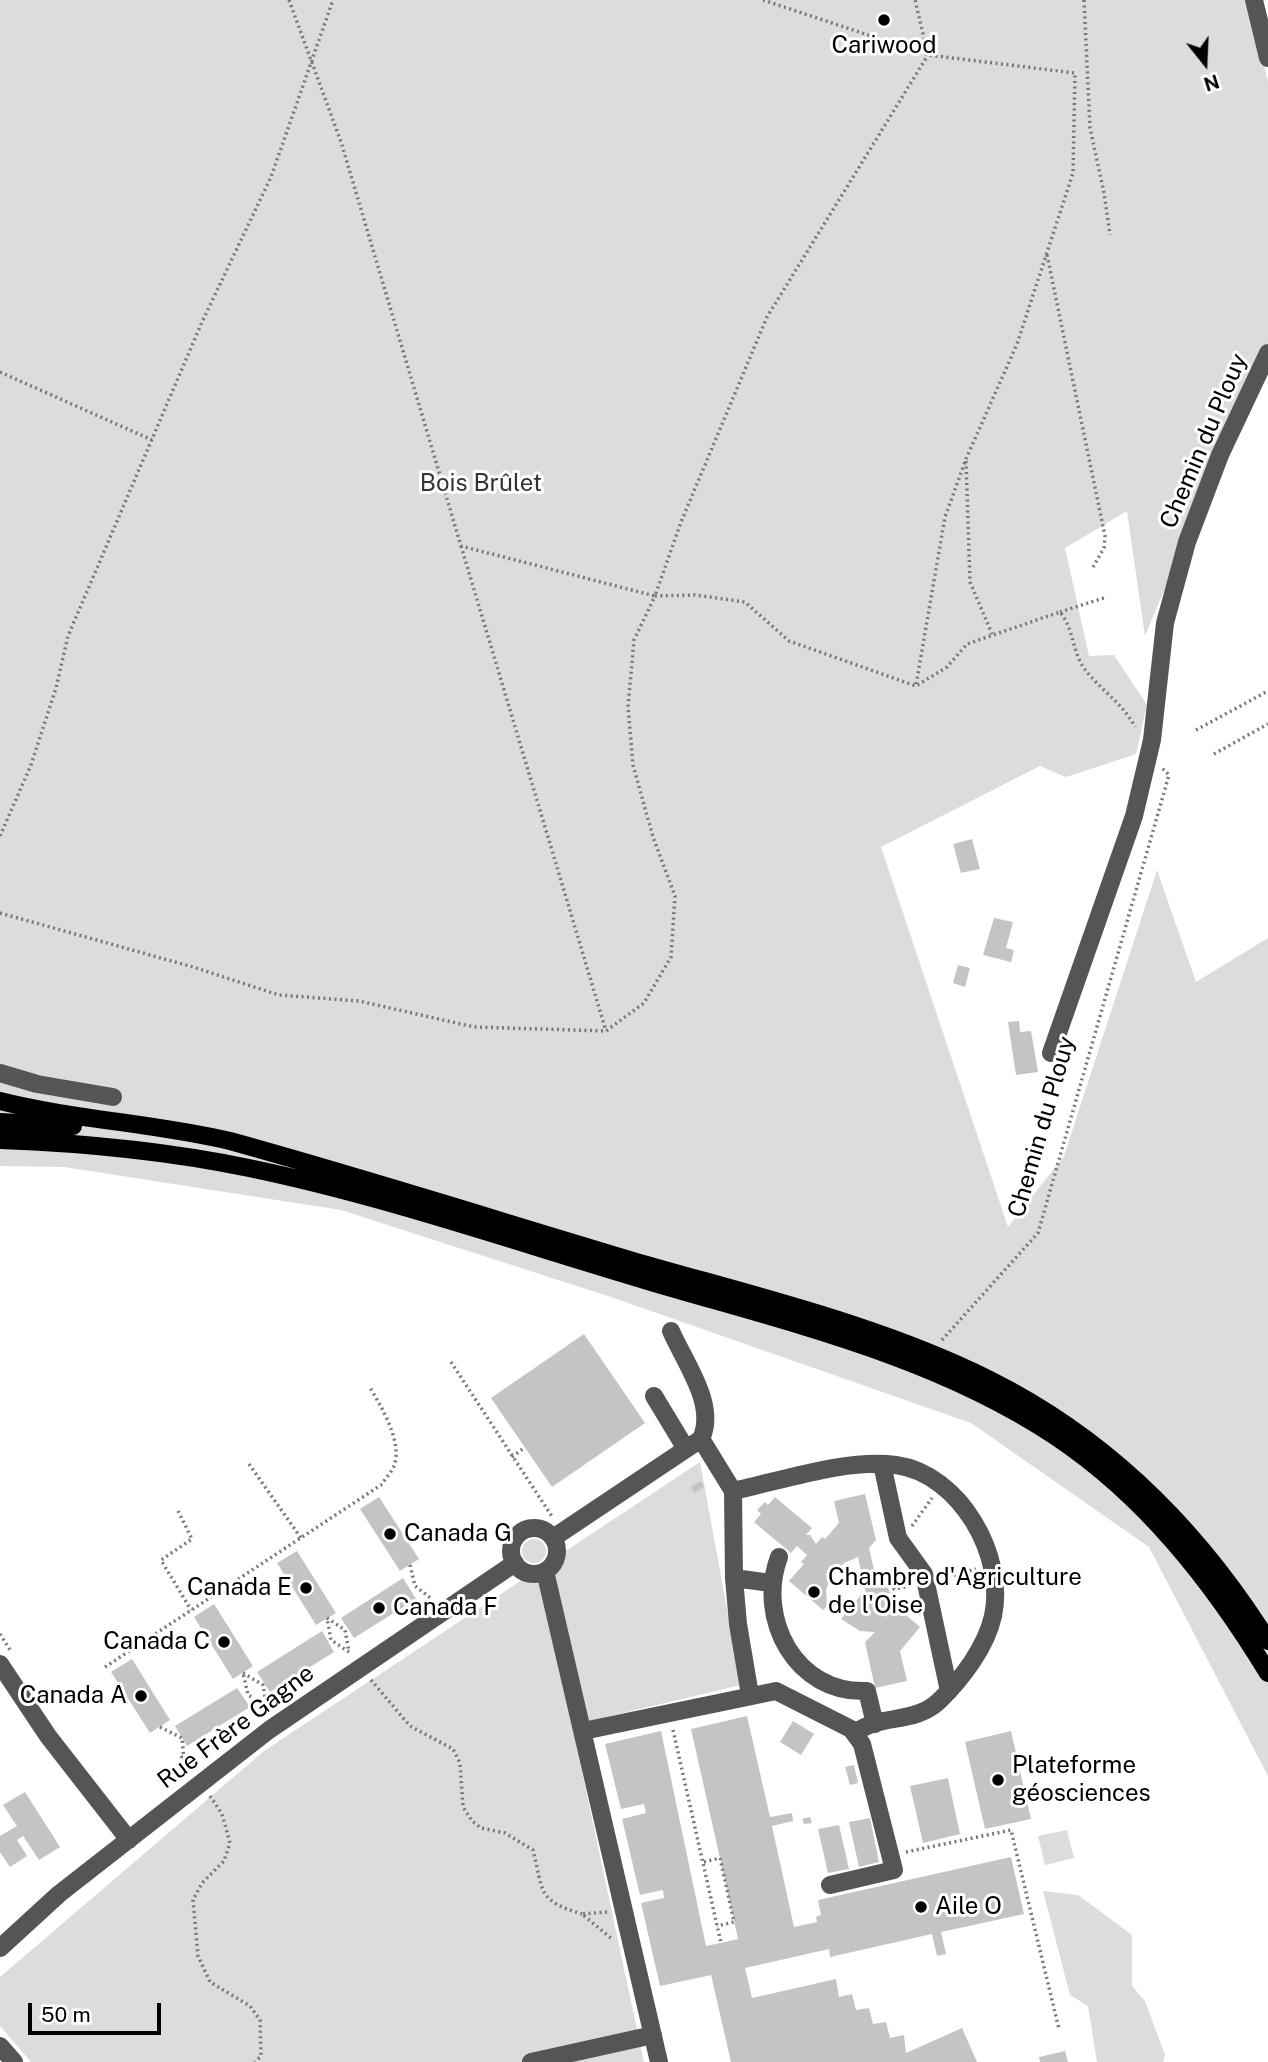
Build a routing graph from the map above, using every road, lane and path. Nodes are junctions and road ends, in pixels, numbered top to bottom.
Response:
1 (289, 0) edge
2 (333, 0) edge
3 (763, 0) edge
4 (915, 0) edge
5 (1084, 0) edge
6 (1254, 0) edge
7 (928, 55) junction
8 (1268, 58) edge
9 (311, 60) junction
10 (1110, 235) dead end
11 (1046, 254) junction
12 (1268, 354) edge
13 (0, 372) edge
14 (152, 440) junction
15 (966, 459) junction
16 (461, 546) junction
17 (1093, 567) dead end
18 (655, 596) junction
19 (1107, 597) dead end
20 (1060, 612) junction
21 (992, 634) junction
22 (916, 686) junction
23 (1268, 691) edge
24 (1268, 724) edge
25 (1196, 730) dead end
26 (1149, 754) junction
27 (1214, 754) dead end
28 (0, 836) edge
29 (0, 913) edge
30 (606, 1031) junction
31 (1051, 1053) dead end
32 (0, 1073) edge
33 (113, 1097) dead end
34 (0, 1101) edge
35 (0, 1122) edge
36 (0, 1140) edge
37 (294, 1161) junction
38 (671, 1331) dead end
39 (940, 1342) dead end
40 (451, 1362) dead end
41 (369, 1386) dead end
42 (654, 1396) dead end
43 (694, 1444) junction
44 (525, 1447) dead end
45 (512, 1457) junction
46 (249, 1464) dead end
47 (882, 1464) junction
48 (941, 1486) junction
49 (733, 1491) junction
50 (178, 1511) dead end
51 (553, 1518) dead end
52 (301, 1538) junction
53 (553, 1538) junction
54 (900, 1542) junction
55 (779, 1557) dead end
56 (514, 1563) junction
57 (410, 1564) dead end
58 (991, 1565) junction
59 (545, 1571) junction
60 (734, 1578) junction
61 (927, 1582) junction
62 (771, 1583) junction
63 (437, 1607) dead end
64 (191, 1610) junction
65 (1268, 1642) edge
66 (349, 1652) joint
67 (0, 1664) edge
68 (105, 1667) dead end
69 (1268, 1673) edge
70 (367, 1674) dead end
71 (949, 1691) junction
72 (750, 1695) junction
73 (266, 1705) joint
74 (669, 1712) junction
75 (875, 1724) junction
76 (160, 1727) dead end
77 (583, 1731) junction
78 (856, 1732) junction
79 (194, 1777) dead end
80 (204, 1789) dead end
81 (129, 1840) junction
82 (891, 1856) junction
83 (703, 1862) junction
84 (830, 1885) dead end
85 (624, 1911) junction
86 (582, 1914) junction
87 (718, 1926) junction
88 (721, 1943) dead end
89 (0, 1948) edge
90 (635, 1959) junction
91 (1059, 2029) dead end
92 (653, 2035) junction
93 (0, 2046) edge
94 (14, 2062) edge
95 (255, 2062) edge
96 (531, 2062) edge
97 (659, 2062) edge

1 - 9 path
2 - 9 path
3 - 7 path
4 - 7 path
5 - 10 path
6 - 8 street
7 - 11 path
7 - 18 path
9 - 14 path
9 - 16 path
11 - 15 path
11 - 17 path
12 - 26 street, Chemin du Plouy
13 - 14 path
14 - 28 path
15 - 21 path
15 - 22 path
16 - 18 path
16 - 30 path
18 - 22 path
18 - 30 path
19 - 20 path
20 - 21 path
20 - 26 path
21 - 22 path
23 - 25 path
24 - 27 path
26 - 31 street, Chemin du Plouy
26 - 39 path, Chemin du Plouy
29 - 30 path
32 - 33 street
34 - 37 main road
35 - 37 main road
36 - 69 main road
37 - 65 main road
38 - 43 street
40 - 45 path
41 - 52 path
42 - 43 street
43 - 49 street
43 - 53 street
44 - 45 path
45 - 51 path
46 - 52 path
47 - 48 street
47 - 49 street
47 - 54 street
48 - 54 path
48 - 58 street
49 - 60 street
50 - 64 path
52 - 64 path
53 - 56 street
53 - 59 street
54 - 61 street
55 - 62 street
56 - 59 street
56 - 81 street, Rue Frère Gagne
57 - 63 path
58 - 61 path
58 - 71 street
59 - 77 street
60 - 62 street
60 - 72 street
61 - 71 street
62 - 75 street
64 - 68 path
66 - 66 path
67 - 81 street
70 - 86 path
71 - 75 street
72 - 74 street
72 - 78 street
73 - 73 path
74 - 77 street
74 - 83 path
75 - 78 street
76 - 79 path
77 - 85 street
78 - 82 street
80 - 95 path
81 - 89 street, Rue Frère Gagne
82 - 84 street
82 - 91 path
83 - 87 path
83 - 87 path
85 - 86 path
85 - 90 street
86 - 90 path
87 - 88 path
90 - 92 street
92 - 96 street
92 - 97 street
93 - 94 street

